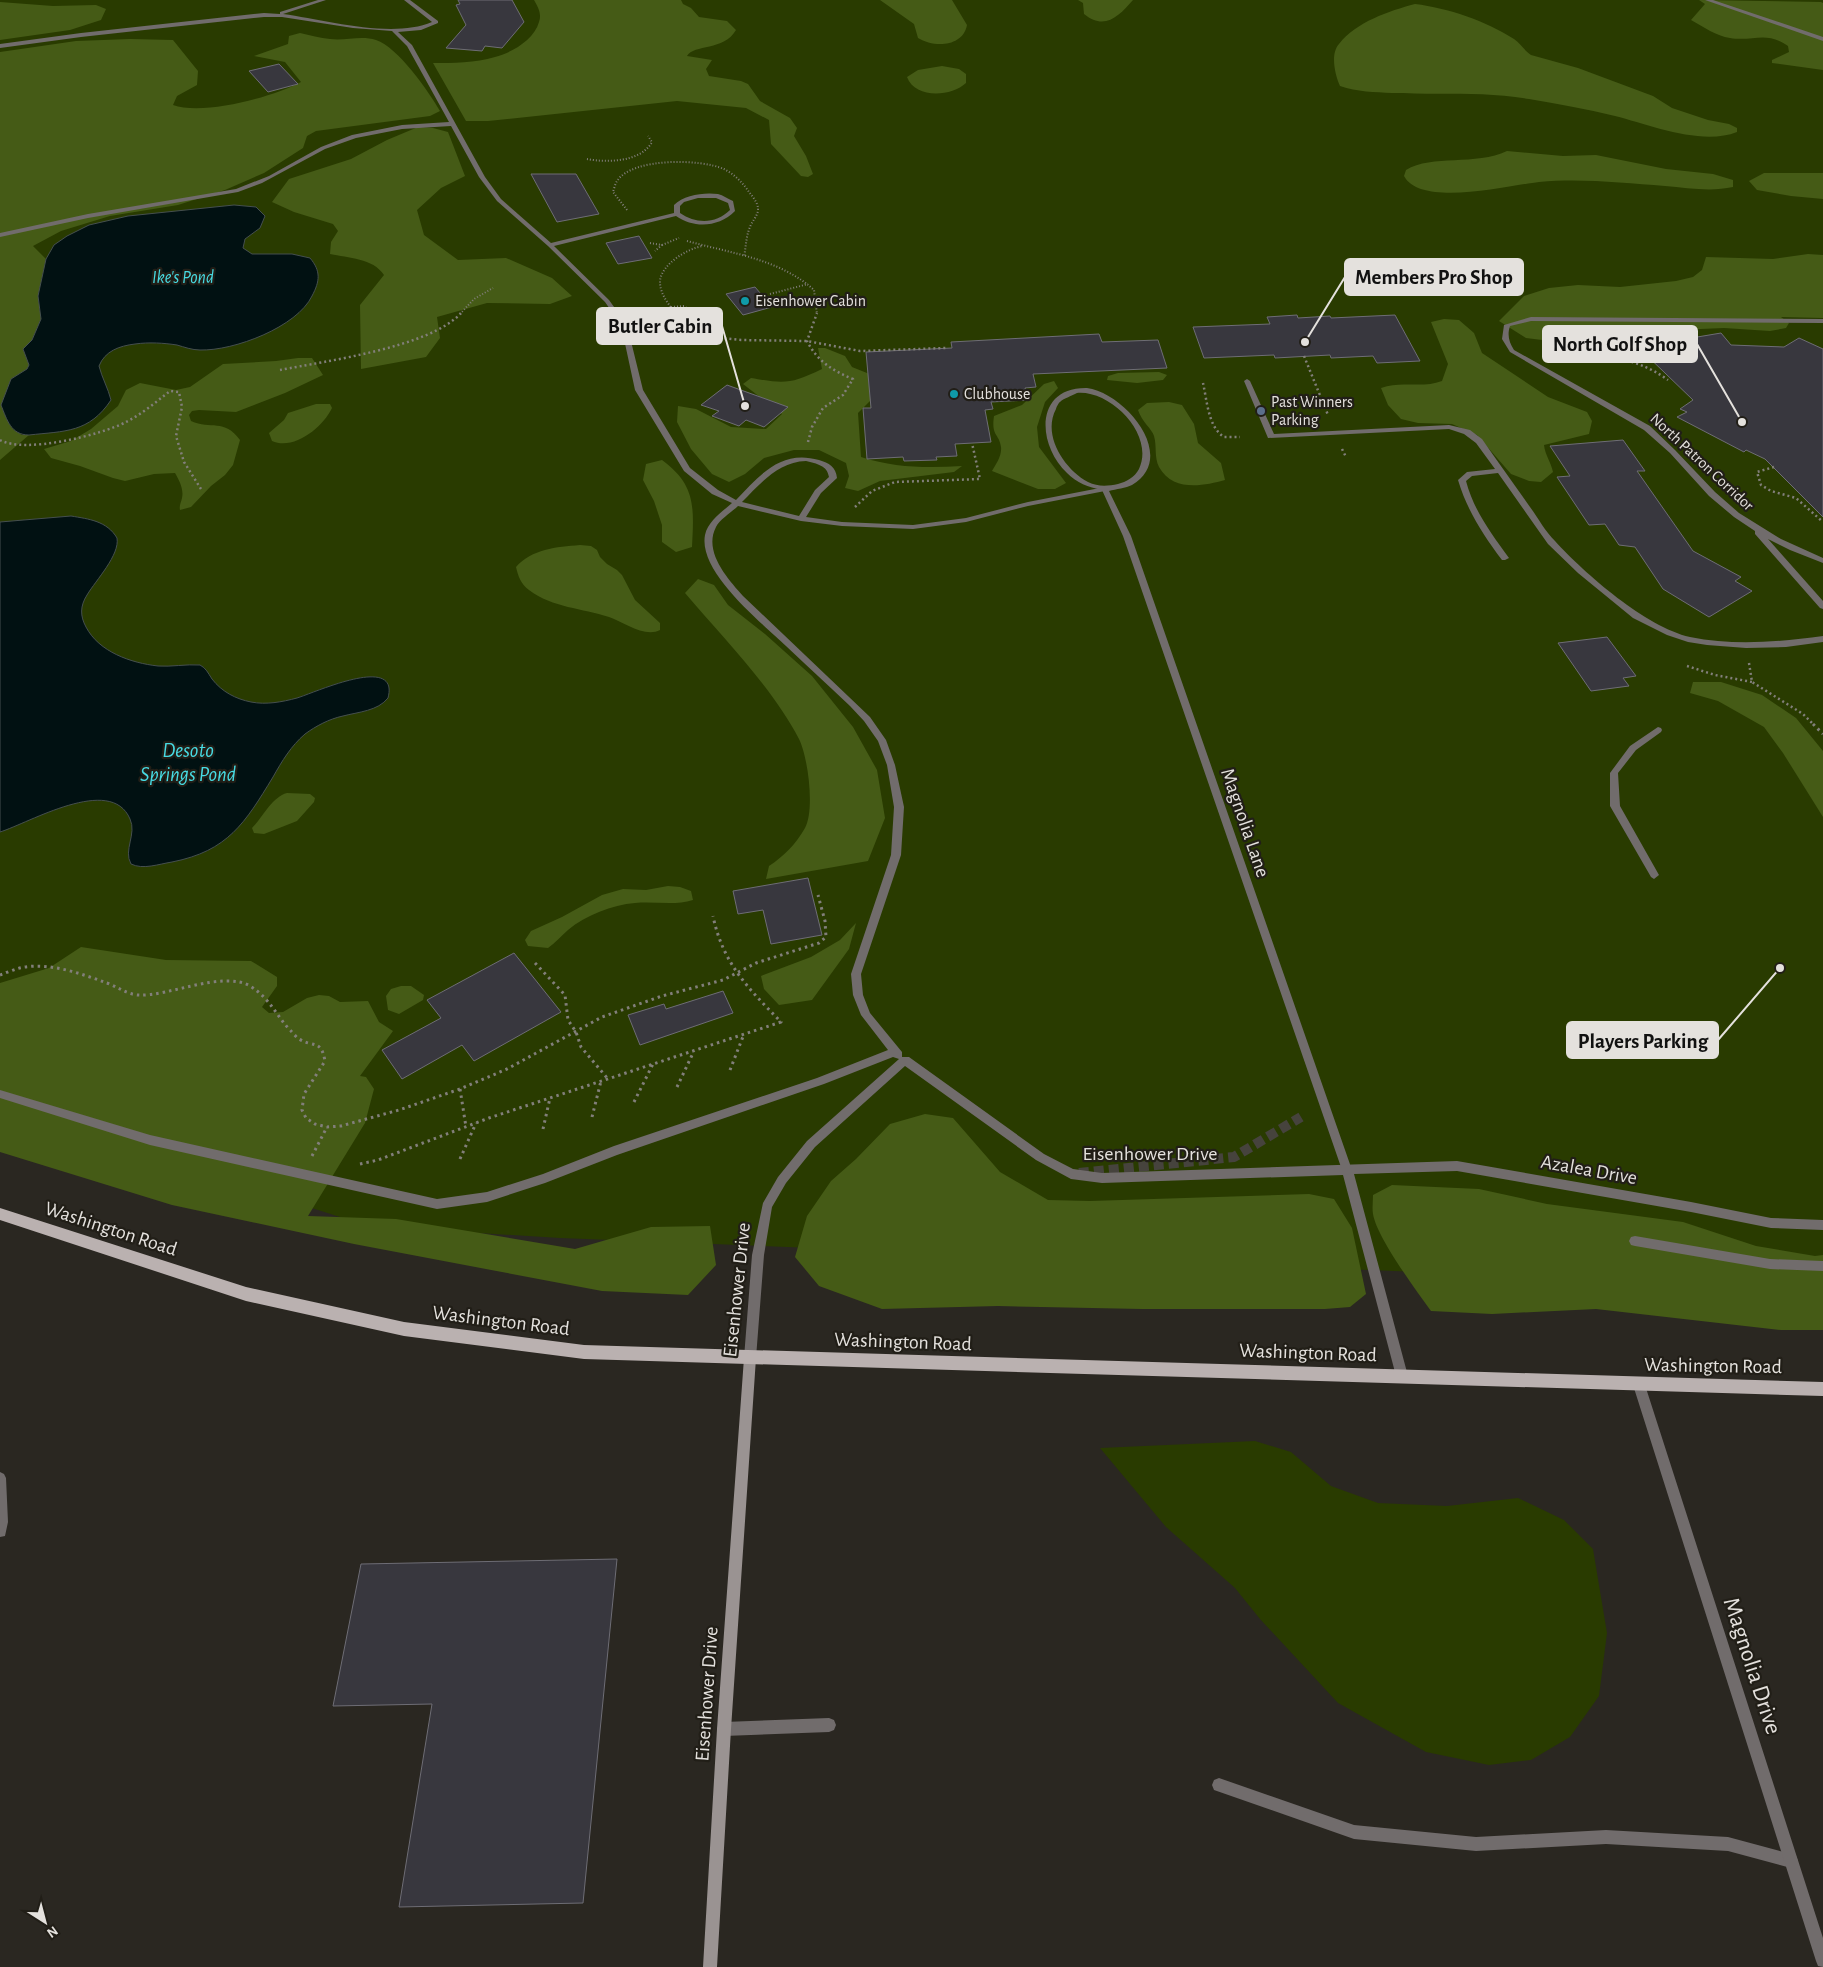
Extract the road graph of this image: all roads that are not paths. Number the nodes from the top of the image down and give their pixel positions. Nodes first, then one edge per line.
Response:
1 (323, 0) edge
2 (407, 0) edge
3 (1708, 0) edge
4 (279, 14) junction
5 (392, 30) junction
6 (1823, 39) edge
7 (0, 46) edge
8 (452, 124) junction
9 (677, 214) junction
10 (0, 234) edge
11 (550, 245) junction
12 (1823, 321) edge
13 (1247, 381) dead end
14 (1501, 471) junction
15 (1105, 489) junction
16 (737, 502) junction
17 (802, 519) junction
18 (1754, 528) junction
19 (1505, 558) dead end
20 (1823, 561) edge
21 (1823, 606) edge
22 (1823, 639) edge
23 (1658, 730) dead end
24 (1654, 875) dead end
25 (894, 1052) junction
26 (905, 1060) junction
27 (0, 1094) edge
28 (1347, 1170) junction
29 (0, 1214) edge
30 (1823, 1225) edge
31 (1635, 1241) dead end
32 (1823, 1266) edge
33 (750, 1358) junction
34 (1402, 1376) junction
35 (1639, 1384) junction
36 (1823, 1389) edge
37 (0, 1478) edge
38 (0, 1531) edge
39 (829, 1725) dead end
40 (724, 1729) junction
41 (1219, 1785) dead end
42 (1791, 1861) junction
43 (1823, 1961) edge
44 (710, 1967) edge

1 - 4 street
2 - 5 street
3 - 6 street
4 - 5 street
4 - 7 street
5 - 8 street
8 - 10 street
8 - 11 street
9 - 9 street
9 - 11 street
11 - 16 street
12 - 18 street, North Patron Corridor
13 - 14 street
14 - 19 street
14 - 22 street
15 - 15 street
15 - 17 street
15 - 28 street, Magnolia Lane
16 - 17 street
16 - 17 street
16 - 25 street
18 - 20 street, North Patron Corridor
18 - 21 street
23 - 24 street
25 - 26 street
25 - 27 street
26 - 28 street, Eisenhower Drive
26 - 33 street, Eisenhower Drive
28 - 30 street, Azalea Drive
28 - 34 street, Magnolia Lane
29 - 33 main road, Washington Road
31 - 32 street
33 - 34 main road, Washington Road
33 - 40 street, Eisenhower Drive
34 - 35 main road, Washington Road
35 - 36 main road, Washington Road
35 - 42 street, Magnolia Drive
37 - 38 street
39 - 40 street
40 - 44 street, Eisenhower Drive
41 - 42 street
42 - 43 street, Magnolia Drive

